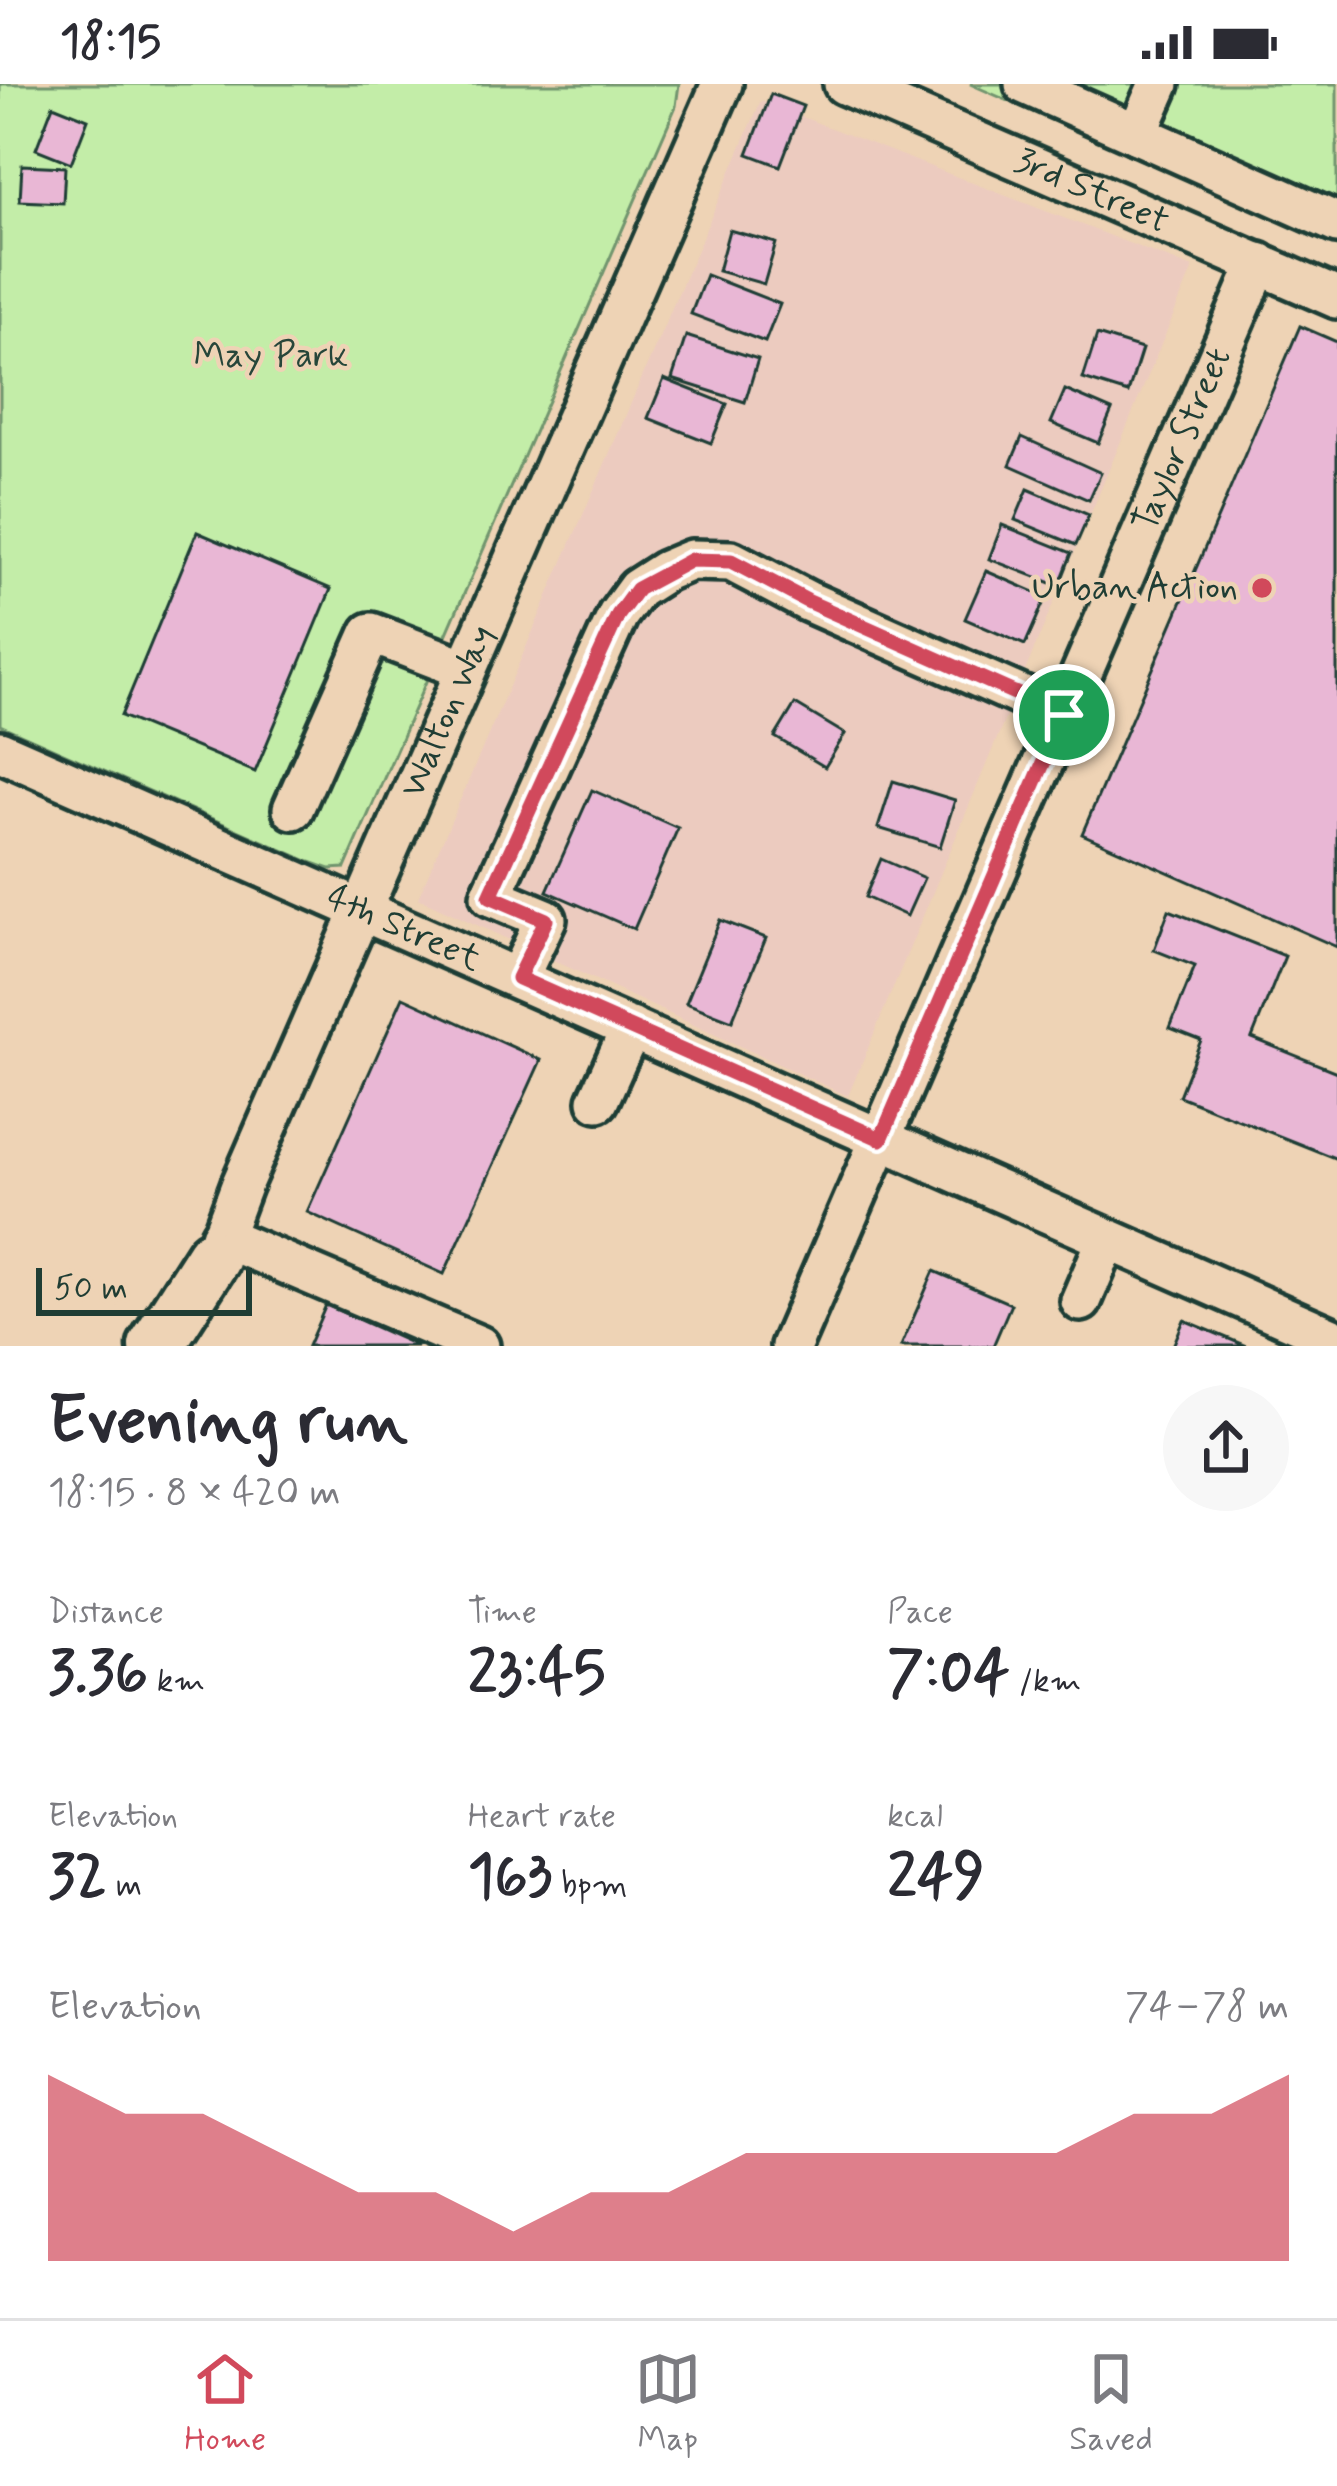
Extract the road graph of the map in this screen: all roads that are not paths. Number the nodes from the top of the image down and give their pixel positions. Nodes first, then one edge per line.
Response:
1 (722, 84) edge
2 (844, 84) edge
3 (1025, 84) edge
4 (1159, 84) edge
5 (900, 95) edge
6 (1137, 134) junction
7 (1337, 224) edge
8 (1258, 263) junction
9 (1337, 298) edge
10 (466, 669) junction
11 (1064, 715) junction
12 (0, 751) edge
13 (292, 808) dead end
14 (363, 909) junction
15 (518, 978) junction
16 (631, 1028) junction
17 (598, 1101) dead end
18 (881, 1139) junction
19 (1107, 1240) junction
20 (217, 1246) junction
21 (1081, 1301) dead end
22 (1337, 1340) edge
23 (156, 1346) edge
24 (185, 1346) edge
25 (479, 1346) edge
26 (791, 1346) edge

1 - 10 street, Walton Way
2 - 5 street, 3rd Street
3 - 6 street
4 - 6 street
5 - 8 street, 3rd Street
6 - 7 street
8 - 9 street, 3rd Street
8 - 11 street, Taylor Street
10 - 13 street
10 - 14 street, Walton Way
11 - 15 street
11 - 18 street, Taylor Street
12 - 14 street, 4th Street
14 - 15 street, 4th Street
14 - 20 street, Walton Way
15 - 16 street, 4th Street
16 - 17 street
16 - 18 street, 4th Street
18 - 19 street, 4th Street
18 - 26 street, Taylor Street
19 - 21 street
19 - 22 street, 4th Street
20 - 23 highway
20 - 24 street, Walton Way
20 - 25 street

